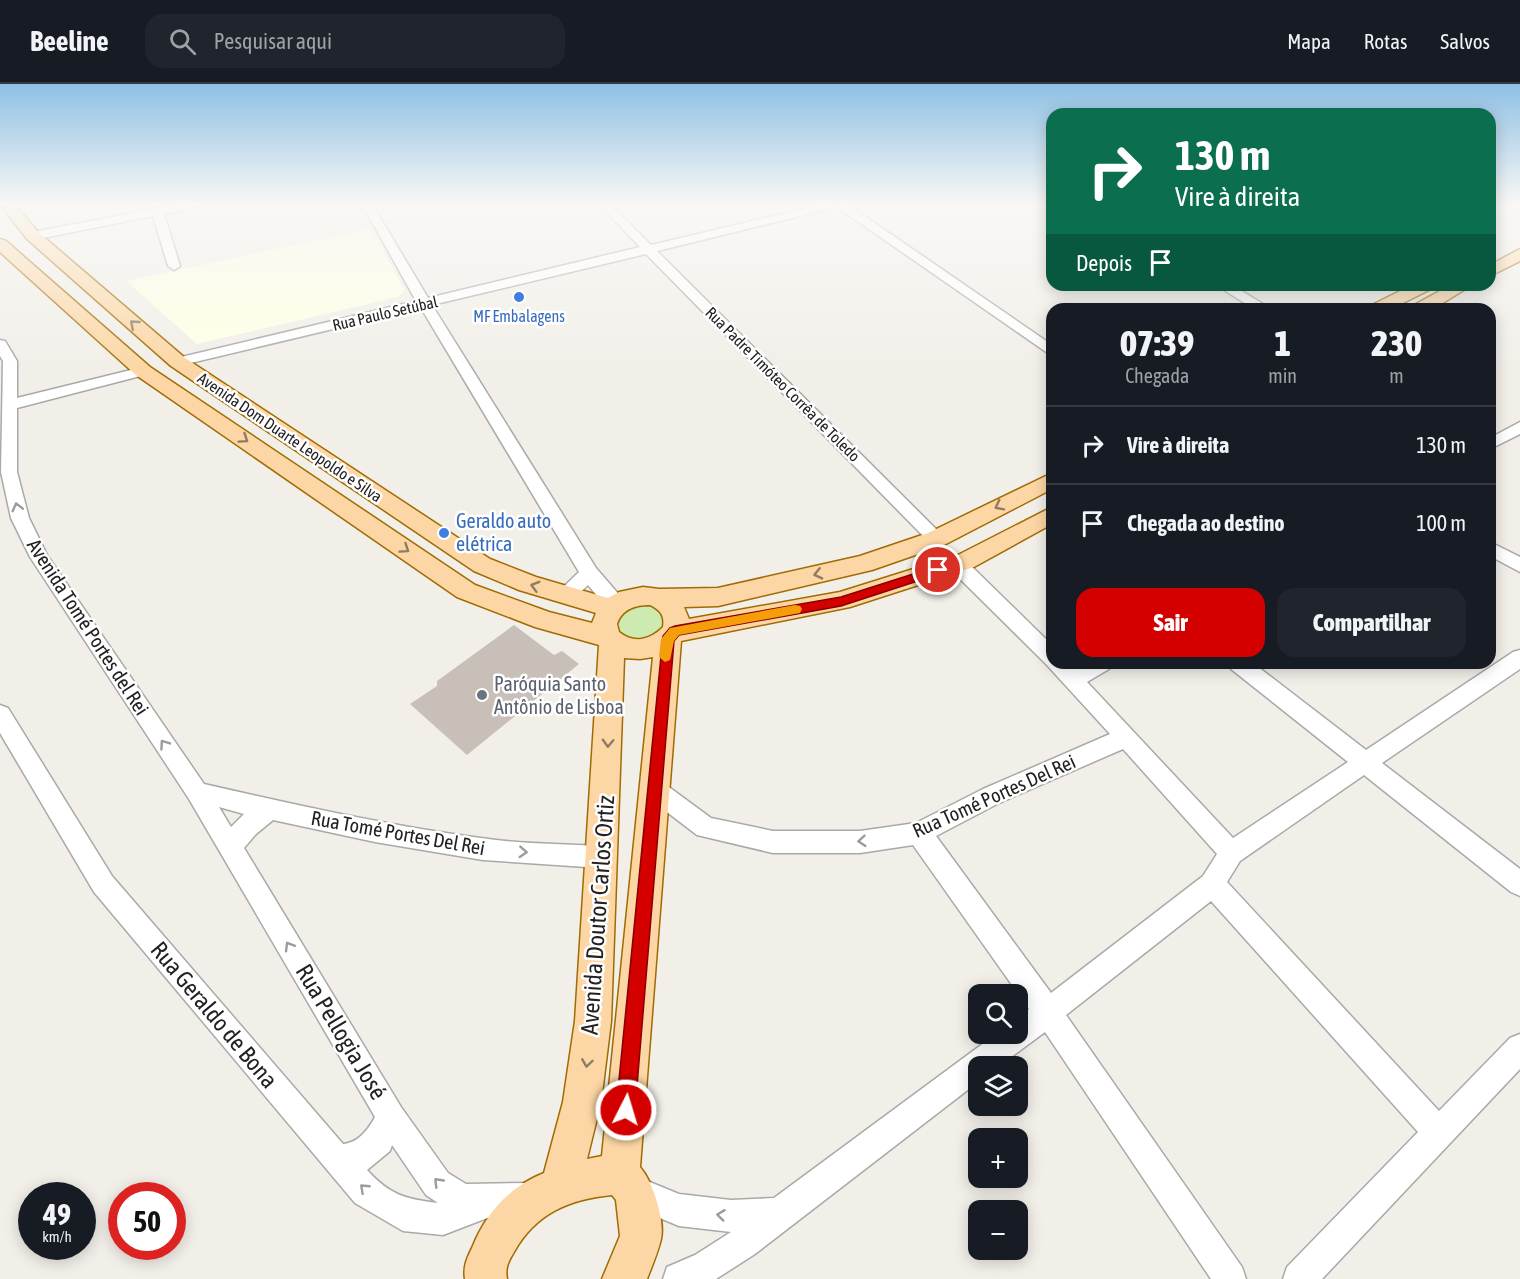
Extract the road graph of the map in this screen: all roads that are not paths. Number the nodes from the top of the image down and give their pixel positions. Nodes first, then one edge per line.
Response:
1 (18, 260) edge
2 (60, 260) edge
3 (172, 260) edge
4 (399, 260) edge
5 (605, 260) edge
6 (660, 260) edge
7 (919, 260) edge
8 (174, 266) dead end
9 (72, 270) junction
10 (41, 280) junction
11 (1232, 291) edge
12 (1413, 291) edge
13 (1453, 291) edge
14 (1254, 303) edge
15 (1390, 303) edge
16 (1431, 303) edge
17 (425, 304) junction
18 (0, 344) edge
19 (1046, 348) edge
20 (178, 362) junction
21 (143, 371) junction
22 (239, 403) junction
23 (9, 405) junction
24 (211, 417) junction
25 (1520, 427) edge
26 (1496, 441) edge
27 (1046, 483) edge
28 (1046, 517) edge
29 (936, 539) junction
30 (1496, 552) edge
31 (957, 564) junction
32 (1520, 566) edge
33 (589, 573) junction
34 (566, 595) junction
35 (660, 598) junction
36 (615, 606) junction
37 (671, 635) junction
38 (610, 639) junction
39 (1046, 652) edge
40 (1520, 658) edge
41 (1062, 669) edge
42 (1092, 669) edge
43 (1247, 669) edge
44 (1073, 680) junction
45 (0, 714) edge
46 (1127, 737) junction
47 (1365, 762) junction
48 (654, 789) junction
49 (197, 792) junction
50 (269, 810) junction
51 (920, 832) junction
52 (231, 848) junction
53 (1231, 853) junction
54 (601, 856) junction
55 (1212, 884) junction
56 (1520, 884) edge
57 (1048, 1012) junction
58 (1520, 1048) edge
59 (391, 1117) junction
60 (1440, 1134) junction
61 (337, 1160) junction
62 (628, 1183) junction
63 (529, 1195) junction
64 (779, 1214) junction
65 (482, 1276) edge
66 (623, 1279) edge
67 (679, 1279) edge
68 (1230, 1279) edge
69 (1299, 1279) edge

1 - 10 main road, Avenida Dom Duarte Leopoldo e Silva
2 - 9 main road, Avenida Dom Duarte Leopoldo e Silva
3 - 8 street
4 - 17 street
5 - 17 street, Rua Paulo Setúbal
6 - 29 street, Rua Padre Timóteo Corrêa de Toledo
7 - 19 street
9 - 10 main road
20 -> 9 main road, Avenida Dom Duarte Leopoldo e Silva
10 - 21 main road, Avenida Dom Duarte Leopoldo e Silva
11 - 14 street
12 - 15 main road
13 - 16 main road
17 - 20 street, Rua Paulo Setúbal
17 - 33 street
18 - 23 street, Avenida Tomé Portes del Rei
20 - 22 main road, Avenida Dom Duarte Leopoldo e Silva
21 - 23 street
21 - 24 main road, Avenida Dom Duarte Leopoldo e Silva
22 - 24 main road
34 -> 22 main road, Avenida Dom Duarte Leopoldo e Silva
49 -> 23 street, Avenida Tomé Portes del Rei
24 -> 38 main road, Avenida Dom Duarte Leopoldo e Silva
25 - 26 street
27 -> 29 main road
28 - 31 main road
29 -> 35 main road
30 - 32 street
31 - 37 main road
31 - 39 street
33 - 34 street
33 - 36 street
34 - 36 main road, Avenida Dom Duarte Leopoldo e Silva
35 - 36 main road
35 - 37 main road
36 - 38 main road
37 - 38 main road
37 - 48 main road, Avenida Doutor Carlos Ortiz
38 -> 54 main road, Avenida Doutor Carlos Ortiz
40 - 47 street
41 - 44 street
42 - 44 street
43 - 47 street
44 - 46 street
45 - 61 street, Rua Geraldo de Bona
46 - 51 street, Rua Tomé Portes Del Rei
46 - 53 street
47 - 53 street
47 - 56 street
51 -> 48 street, Rua Tomé Portes Del Rei
48 - 62 main road, Avenida Doutor Carlos Ortiz
49 - 50 street, Rua Tomé Portes Del Rei
49 - 52 street, Rua Pellogia José
50 - 52 street
50 -> 54 street, Rua Tomé Portes Del Rei
51 - 57 street
59 -> 52 street, Rua Pellogia José
53 - 55 street
54 -> 63 main road, Avenida Doutor Carlos Ortiz
55 - 57 street
55 - 60 street
57 - 64 street
57 - 68 street
58 - 60 street
59 - 61 street
63 -> 59 street, Rua Pellogia José
60 - 69 street
63 -> 61 street, Rua Geraldo de Bona
62 - 63 main road
64 -> 62 street
62 - 66 main road, Avenida Doutor Carlos Ortiz
63 - 65 main road
64 - 67 street

